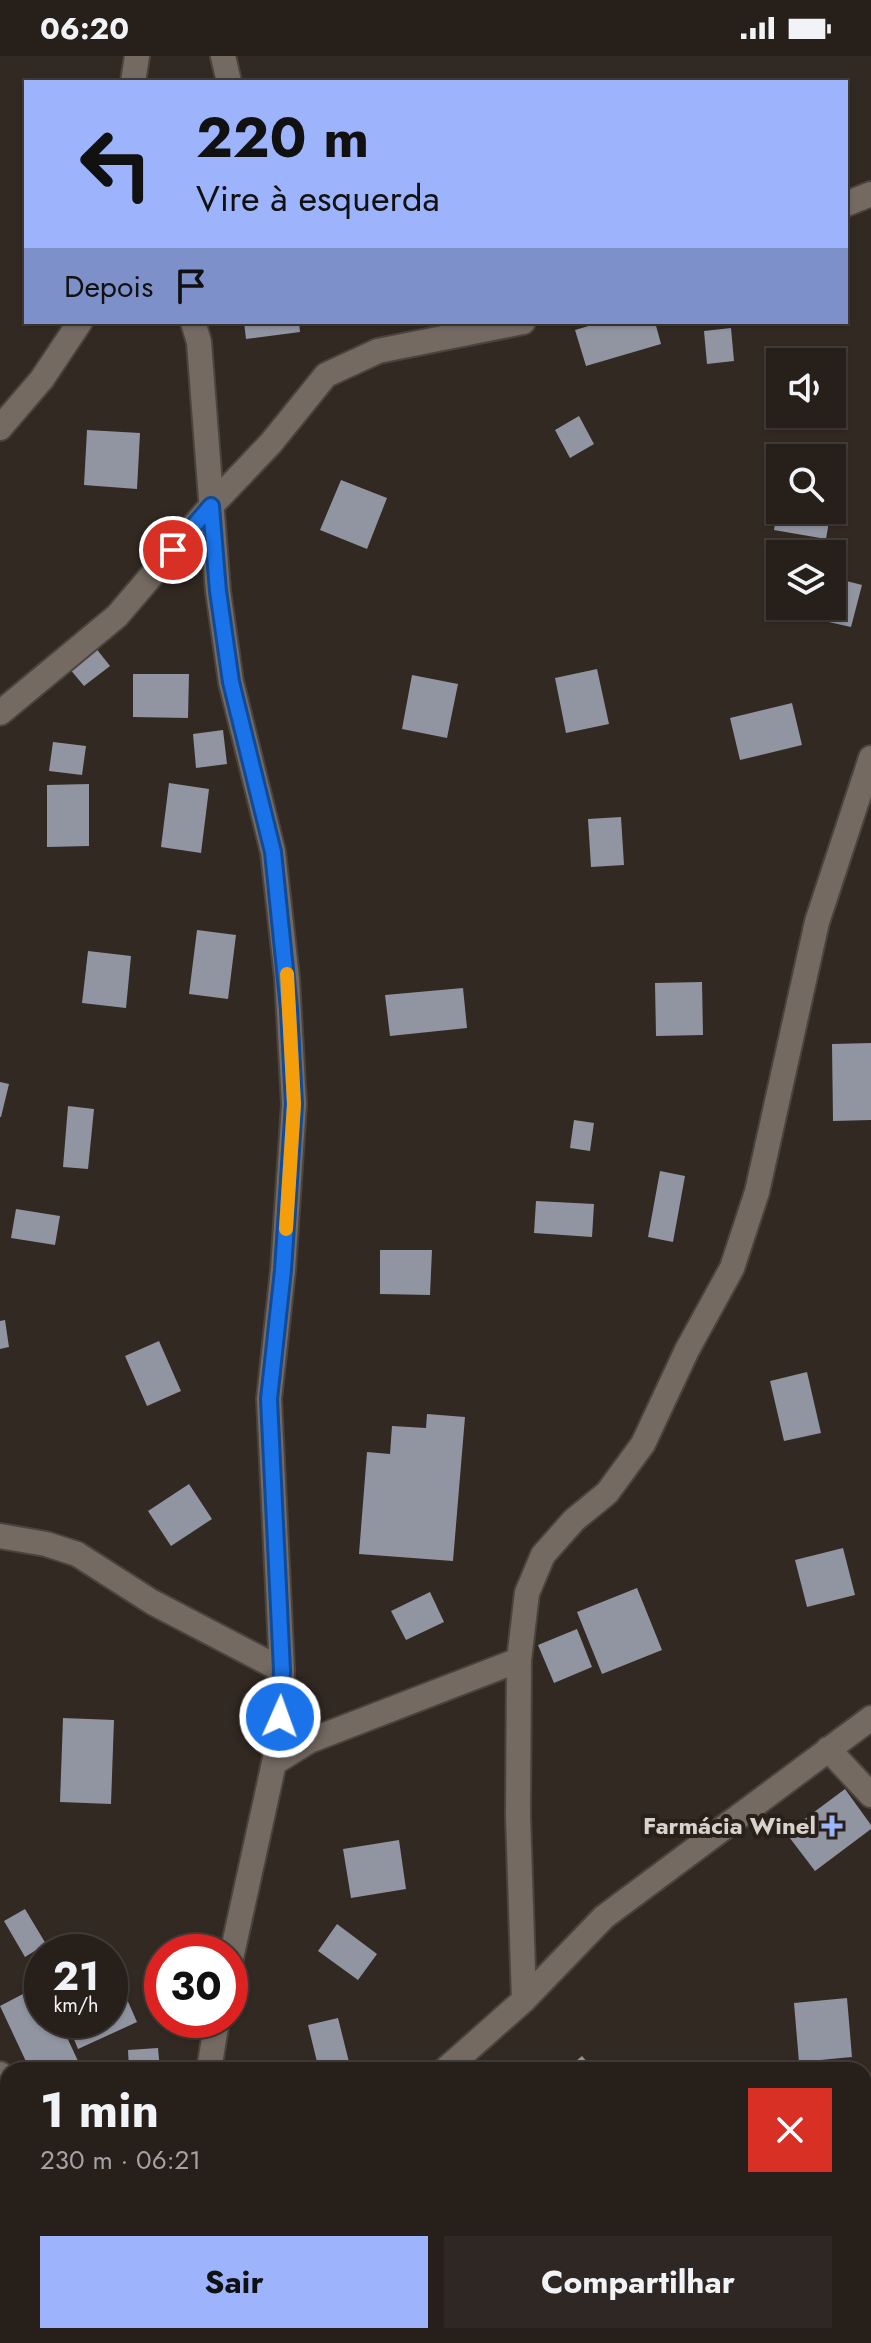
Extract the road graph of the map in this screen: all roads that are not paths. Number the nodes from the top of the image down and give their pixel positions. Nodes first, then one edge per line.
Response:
1 (137, 56) edge
2 (223, 56) edge
3 (133, 80) edge
4 (229, 80) edge
5 (871, 194) edge
6 (848, 203) edge
7 (79, 324) edge
8 (194, 324) edge
9 (423, 324) edge
10 (514, 324) edge
11 (446, 339) junction
12 (0, 428) edge
13 (211, 506) junction
14 (0, 713) edge
15 (871, 758) edge
16 (0, 1536) edge
17 (519, 1660) junction
18 (282, 1670) junction
19 (871, 1718) edge
20 (828, 1749) junction
21 (274, 1763) junction
22 (871, 1795) edge
23 (236, 1934) edge
24 (524, 2000) junction
25 (214, 2038) edge
26 (210, 2062) edge
27 (454, 2062) edge

1 - 3 street
2 - 4 street
5 - 6 street
7 - 12 street
8 - 13 street
9 - 11 street
10 - 11 street
11 - 13 street
13 - 14 street
13 - 18 street
15 - 17 street
16 - 18 street
17 - 21 street
17 - 24 street
18 - 21 street
19 - 20 street
20 - 22 street
20 - 24 street
21 - 23 street
24 - 27 street
25 - 26 street

